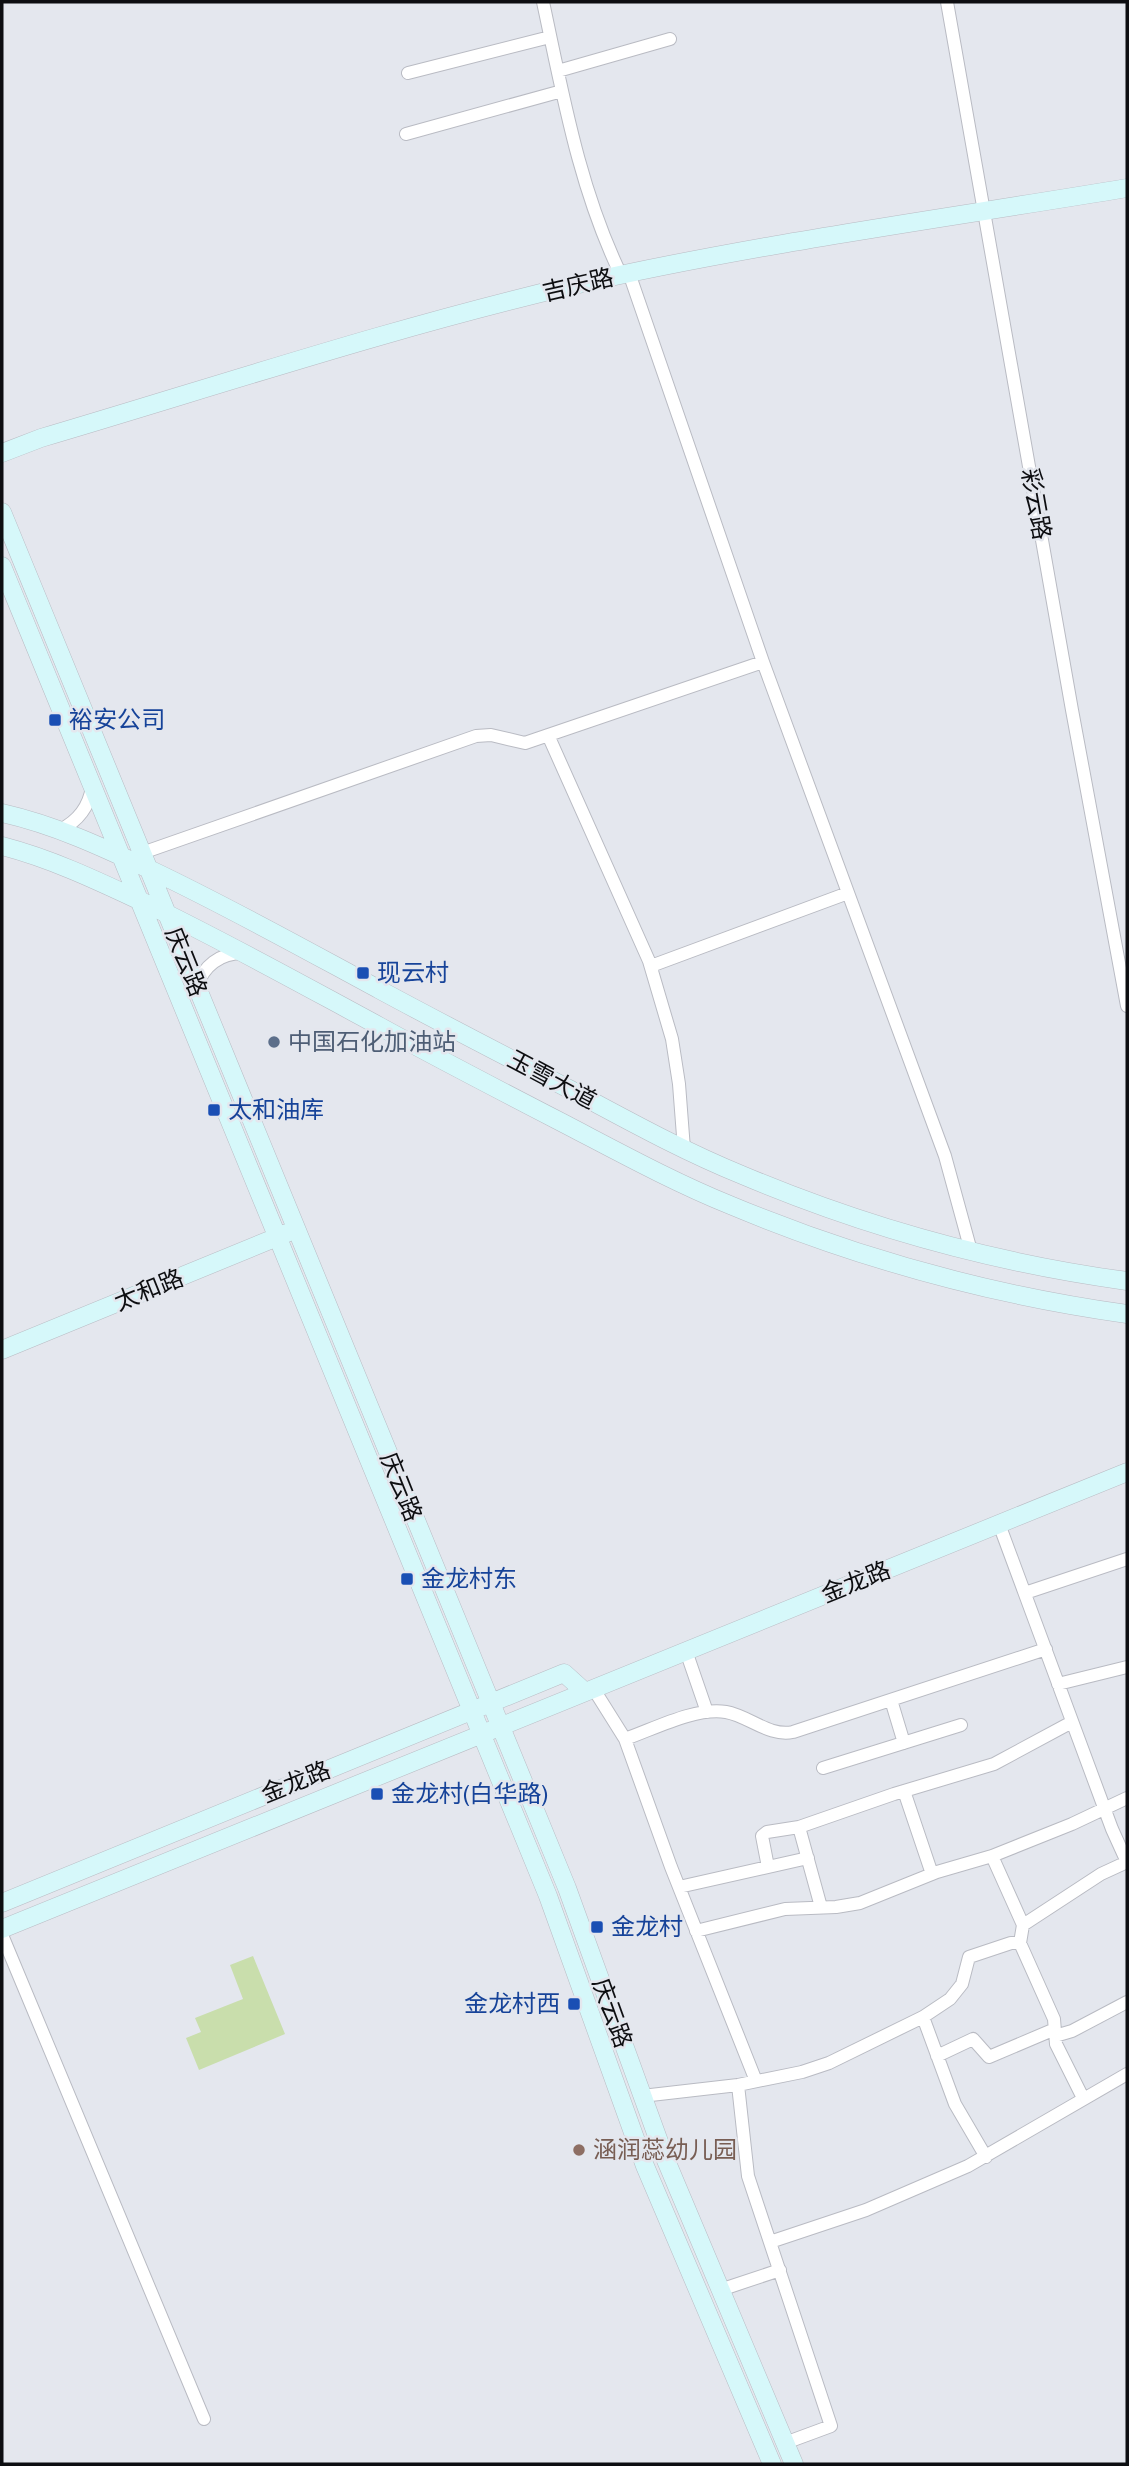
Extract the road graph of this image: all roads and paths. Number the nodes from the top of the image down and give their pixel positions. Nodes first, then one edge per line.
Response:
1 (543, 2) edge
2 (947, 2) edge
3 (550, 37) junction
4 (670, 39) dead end
5 (558, 71) junction
6 (408, 74) dead end
7 (562, 91) junction
8 (406, 134) dead end
9 (1127, 188) edge
10 (984, 212) junction
11 (625, 274) junction
12 (41, 438) junction
13 (2, 442) edge
14 (2, 453) edge
15 (2, 512) edge
16 (2, 566) edge
17 (763, 662) junction
18 (548, 735) junction
19 (92, 787) junction
20 (2, 813) edge
21 (60, 830) junction
22 (2, 846) edge
23 (120, 856) junction
24 (145, 861) junction
25 (848, 893) junction
26 (138, 900) junction
27 (167, 914) junction
28 (244, 953) junction
29 (651, 966) junction
30 (197, 987) junction
31 (1127, 1006) edge
32 (684, 1149) junction
33 (295, 1230) junction
34 (276, 1237) junction
35 (971, 1251) junction
36 (1127, 1281) edge
37 (1127, 1314) edge
38 (2, 1350) edge
39 (1127, 1472) edge
40 (999, 1524) junction
41 (1127, 1559) edge
42 (1025, 1593) junction
43 (1046, 1649) junction
44 (686, 1651) junction
45 (1127, 1667) edge
46 (1058, 1684) junction
47 (589, 1690) junction
48 (891, 1700) junction
49 (490, 1703) junction
50 (470, 1711) junction
51 (706, 1712) junction
52 (1072, 1722) junction
53 (961, 1725) dead end
54 (499, 1726) junction
55 (480, 1734) junction
56 (625, 1739) junction
57 (904, 1743) junction
58 (823, 1768) dead end
59 (904, 1791) junction
60 (1127, 1798) edge
61 (1105, 1809) junction
62 (799, 1827) junction
63 (992, 1856) junction
64 (808, 1858) junction
65 (1127, 1862) edge
66 (768, 1867) junction
67 (932, 1874) junction
68 (679, 1887) junction
69 (2, 1903) edge
70 (821, 1908) junction
71 (1023, 1925) junction
72 (2, 1929) edge
73 (696, 1931) junction
74 (2, 1935) edge
75 (1020, 1943) junction
76 (1127, 2002) edge
77 (923, 2017) junction
78 (1055, 2032) junction
79 (937, 2056) junction
80 (1127, 2074) edge
81 (756, 2081) junction
82 (738, 2085) junction
83 (642, 2096) junction
84 (1083, 2098) junction
85 (986, 2157) junction
86 (771, 2242) junction
87 (780, 2270) junction
88 (720, 2290) junction
89 (204, 2419) dead end
90 (785, 2443) junction
91 (772, 2464) edge
92 (794, 2464) edge

1 - 3 street
2 - 10 street, 彩云路
3 - 5 street
3 - 6 street
4 - 5 street
5 - 7 street
7 - 8 street
7 - 11 street
9 - 10 main road, 吉庆路
10 - 11 main road, 吉庆路
10 - 31 street, 彩云路
11 - 12 main road, 吉庆路
11 - 17 street
12 - 13 main road, 吉庆路
12 - 14 main road, 吉庆路
15 - 24 main road, 庆云路
16 - 19 main road, 庆云路
17 - 18 street
17 - 25 street
18 - 24 street
18 - 29 street
19 - 21 street
19 - 23 main road, 庆云路
20 - 21 main road, 玉雪大道
21 - 23 main road, 玉雪大道
22 - 26 main road, 玉雪大道
23 - 24 main road, 玉雪大道
23 - 26 main road, 庆云路
24 - 27 main road, 庆云路
24 - 32 main road, 玉雪大道
25 - 29 street
25 - 35 street
26 - 27 main road, 玉雪大道
26 - 34 main road, 庆云路
27 - 28 main road, 玉雪大道
27 - 30 main road, 庆云路
28 - 30 street
28 - 37 main road, 玉雪大道
29 - 32 street
30 - 33 main road, 庆云路
32 - 35 main road, 玉雪大道
33 - 34 main road, 太和路
33 - 49 main road, 庆云路
34 - 38 main road, 太和路
34 - 50 main road, 庆云路
35 - 36 main road, 玉雪大道
39 - 40 main road, 金龙路
40 - 42 street
40 - 44 main road, 金龙路
41 - 42 street
42 - 43 street
43 - 46 street
43 - 48 street
44 - 47 main road, 金龙路
44 - 51 street
45 - 46 street
46 - 52 street
47 - 49 main road, 金龙路
47 - 54 main road, 金龙路
47 - 56 street
48 - 51 street
48 - 57 street
49 - 50 main road, 金龙路
49 - 54 main road, 庆云路
50 - 55 main road, 庆云路
50 - 69 main road, 金龙路
51 - 56 street
52 - 59 street
52 - 61 street
53 - 57 street
54 - 55 main road, 金龙路
54 - 83 main road, 庆云路
55 - 72 main road, 金龙路
55 - 91 main road, 庆云路
56 - 68 street
57 - 58 street
59 - 62 street
59 - 67 street
60 - 61 street
61 - 63 street
61 - 65 street
62 - 64 street
62 - 66 street
63 - 67 street
63 - 71 street
64 - 66 street
64 - 70 street
65 - 71 street
66 - 68 street
67 - 70 street
68 - 73 street
70 - 73 street
71 - 75 street
73 - 81 street
74 - 89 street
75 - 77 street
75 - 78 street
76 - 78 street
77 - 79 street
77 - 81 street
78 - 79 street
78 - 84 street
79 - 85 street
80 - 84 street
81 - 82 street
82 - 83 street
82 - 86 street
83 - 88 main road, 庆云路
84 - 85 street
85 - 86 street
86 - 87 street
87 - 88 street
87 - 90 street
88 - 90 main road, 庆云路
90 - 92 main road, 庆云路

